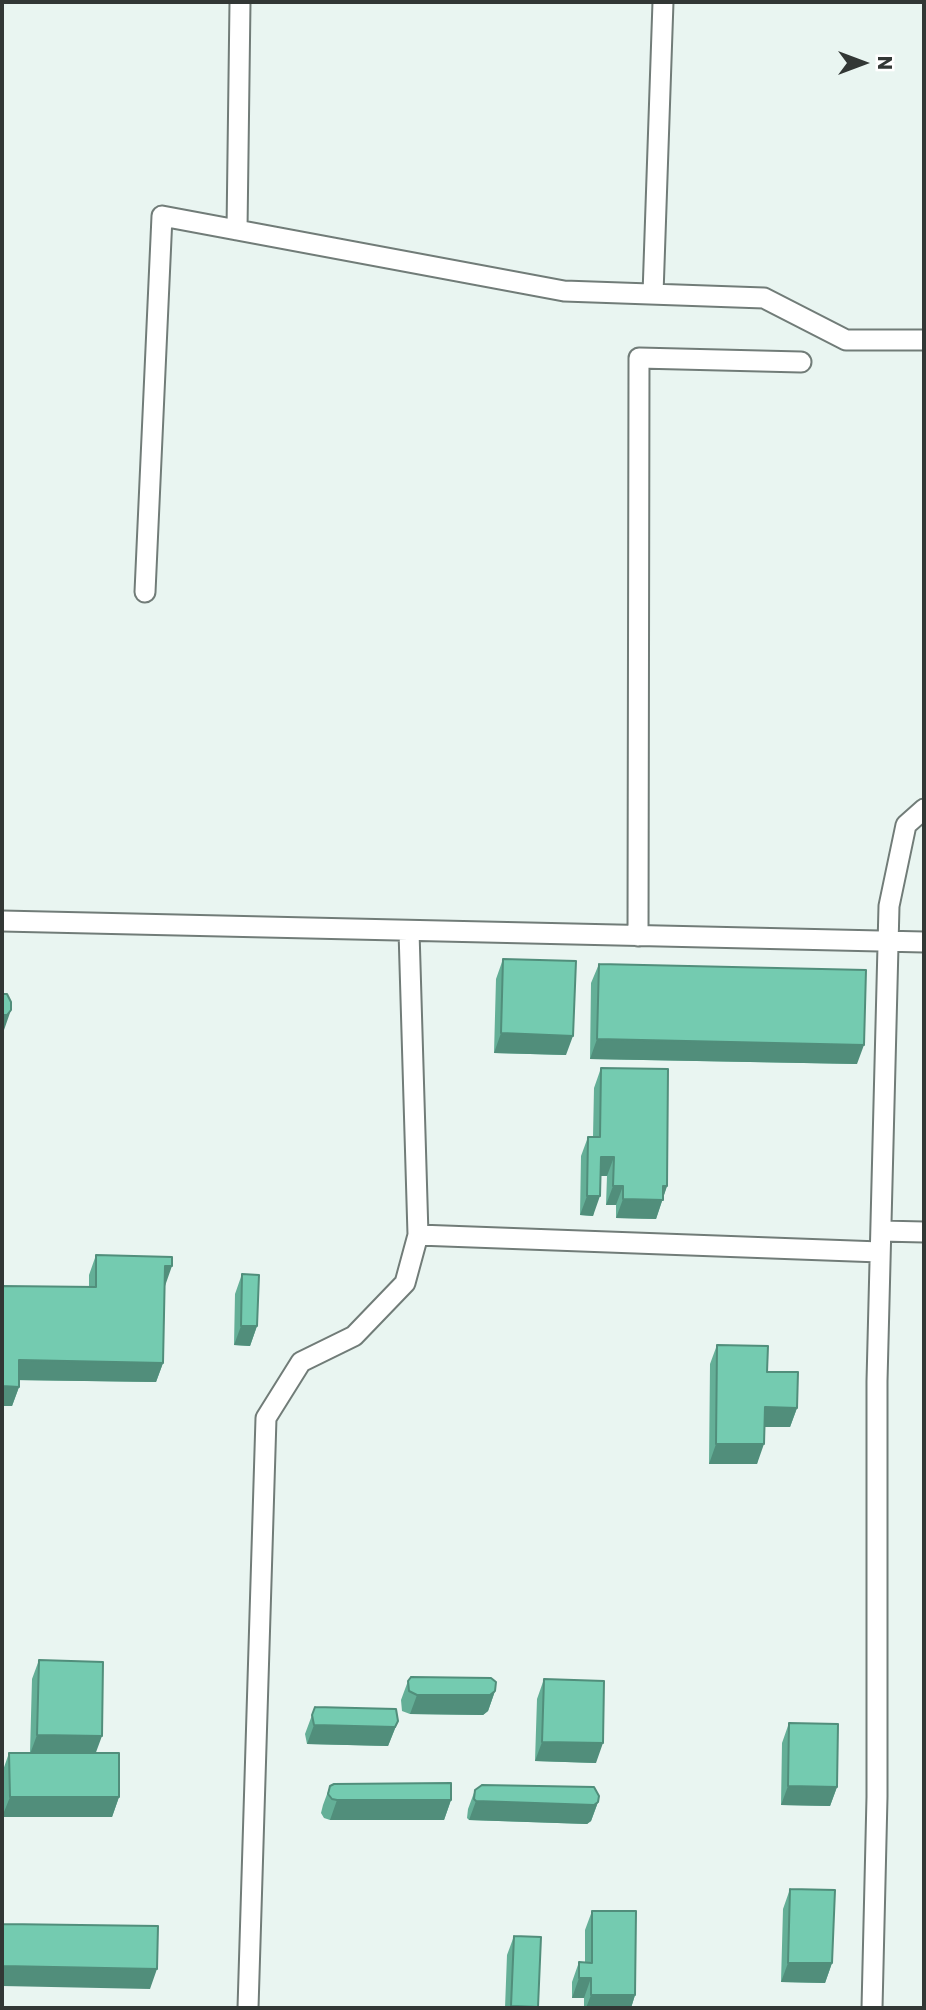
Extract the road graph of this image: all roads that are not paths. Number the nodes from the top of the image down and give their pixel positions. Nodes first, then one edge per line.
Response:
1 (240, 2) edge
2 (663, 2) edge
3 (237, 230) junction
4 (653, 294) junction
5 (924, 341) edge
6 (802, 362) dead end
7 (145, 592) dead end
8 (924, 809) edge
9 (2, 920) edge
10 (409, 930) junction
11 (638, 936) junction
12 (889, 942) junction
13 (924, 942) edge
14 (881, 1231) junction
15 (924, 1232) edge
16 (418, 1235) junction
17 (880, 1252) junction
18 (248, 2008) edge
19 (872, 2008) edge

1 - 3 lane
2 - 4 lane
3 - 4 lane
3 - 7 lane
4 - 5 lane
6 - 11 lane
8 - 12 lane
9 - 10 lane
10 - 11 lane
10 - 16 lane
11 - 12 lane
12 - 13 lane
12 - 14 lane
14 - 15 lane
14 - 17 lane
16 - 17 lane
16 - 18 lane
17 - 19 lane

